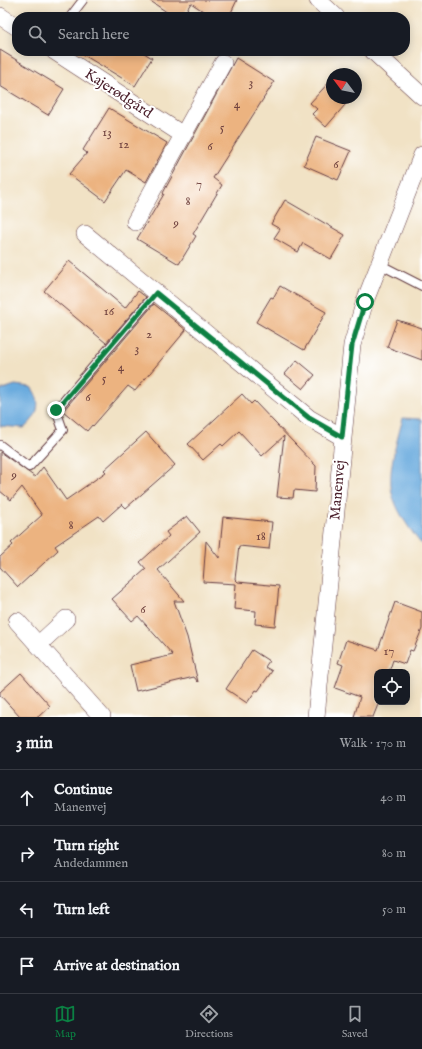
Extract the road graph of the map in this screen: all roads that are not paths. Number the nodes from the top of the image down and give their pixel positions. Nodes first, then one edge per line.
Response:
1 (83, 0) edge
2 (318, 0) edge
3 (74, 12) edge
4 (331, 12) edge
5 (0, 16) edge
6 (12, 24) edge
7 (62, 56) edge
8 (378, 56) edge
9 (223, 63) dead end
10 (422, 96) edge
11 (183, 135) junction
12 (422, 155) edge
13 (135, 222) dead end
14 (84, 234) dead end
15 (379, 264) junction
16 (422, 286) edge
17 (156, 293) junction
18 (342, 437) junction
19 (0, 445) edge
20 (66, 619) dead end
21 (17, 621) dead end
22 (38, 645) junction
23 (102, 717) edge
24 (316, 717) edge

1 - 3 lane
2 - 4 street
5 - 6 street
7 - 11 street, Kajerødgård
8 - 10 street
9 - 11 street
11 - 13 street
12 - 15 street, Manenvej
14 - 17 street
15 - 16 lane
15 - 18 street, Manenvej
17 - 18 street
17 - 19 lane
18 - 24 street, Manenvej
20 - 22 street
21 - 22 street
22 - 23 street

